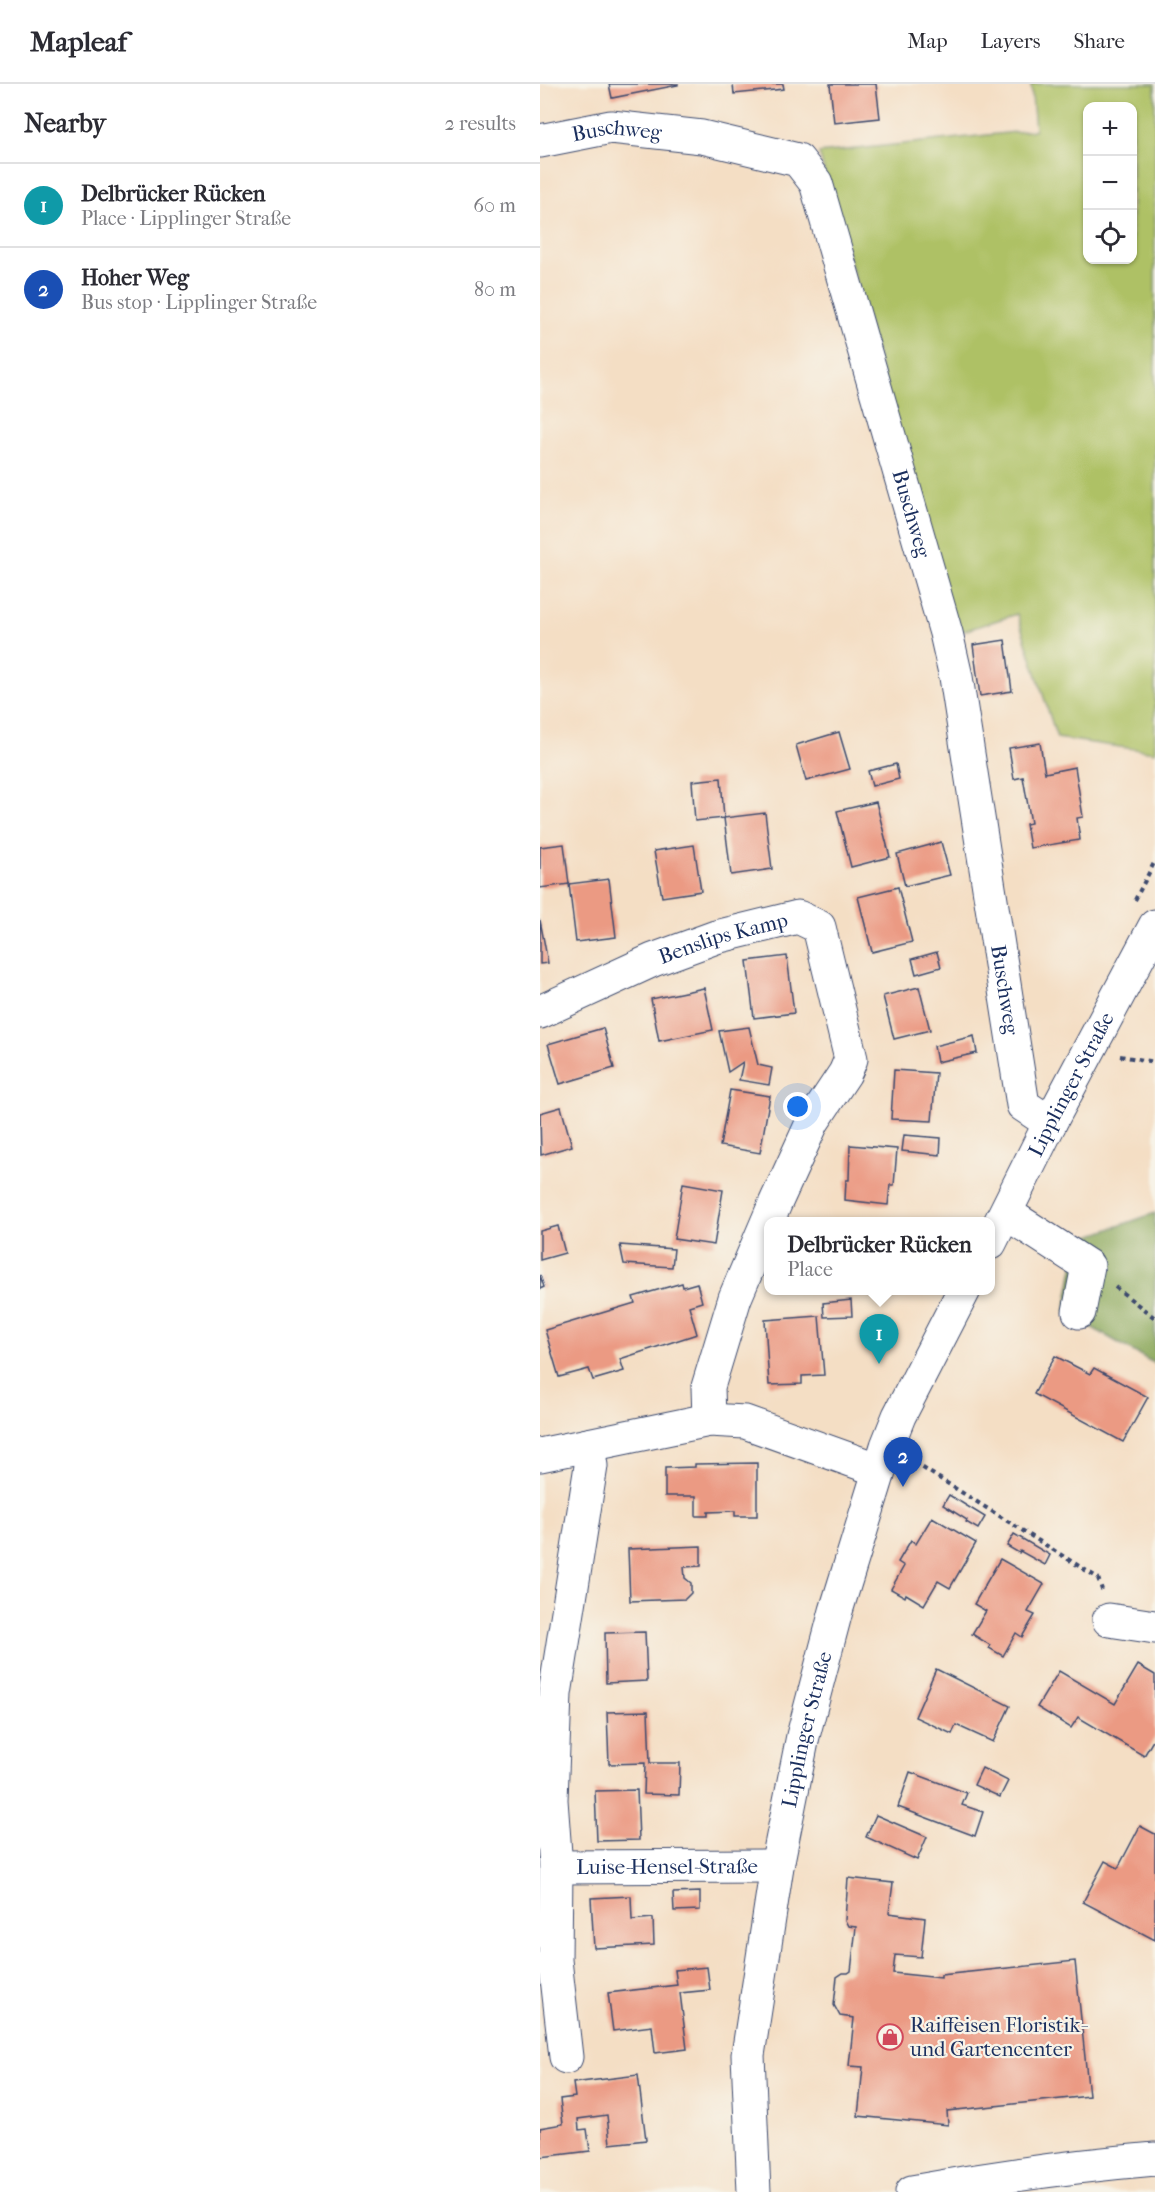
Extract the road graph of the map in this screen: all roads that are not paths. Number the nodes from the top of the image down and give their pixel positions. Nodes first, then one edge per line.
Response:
1 (540, 141) edge
2 (1155, 926) edge
3 (540, 1012) edge
4 (1050, 1123) junction
5 (1006, 1213) junction
6 (769, 1217) edge
7 (764, 1230) edge
8 (995, 1234) edge
9 (961, 1295) edge
10 (1079, 1312) dead end
11 (709, 1420) junction
12 (588, 1445) junction
13 (540, 1455) edge
14 (883, 1458) junction
15 (1109, 1620) road end
16 (1155, 1627) edge
17 (545, 1800) edge
18 (777, 1866) junction
19 (556, 1867) junction
20 (566, 2057) dead end
21 (1155, 2159) edge
22 (754, 2192) edge
23 (912, 2192) edge

1 - 4 street, Buschweg
2 - 4 street, Lipplinger Straße
3 - 6 street, Benslips Kamp
4 - 5 street, Lipplinger Straße
5 - 8 street, Lipplinger Straße
5 - 10 street
7 - 11 street, Benslips Kamp
9 - 14 street, Lipplinger Straße
11 - 12 street
11 - 14 street
12 - 13 street
12 - 17 street, Luise-Hensel-Straße
14 - 18 street, Lipplinger Straße
15 - 16 street
17 - 19 street, Luise-Hensel-Straße
18 - 19 street, Luise-Hensel-Straße
18 - 22 street, Lipplinger Straße
19 - 20 street, Luise-Hensel-Straße
21 - 23 street

